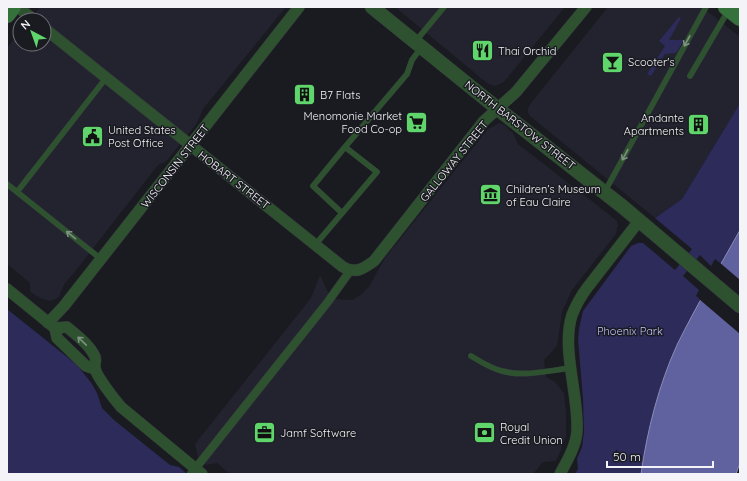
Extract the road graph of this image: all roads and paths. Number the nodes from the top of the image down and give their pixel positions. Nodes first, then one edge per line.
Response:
1 (13, 7) edge
2 (299, 7) edge
3 (372, 7) edge
4 (444, 7) edge
5 (586, 7) edge
6 (706, 7) edge
7 (732, 12) edge
8 (7, 15) edge
9 (52, 34) edge
10 (418, 45) junction
11 (690, 76) dead end
12 (106, 78) junction
13 (498, 108) junction
14 (190, 146) junction
15 (345, 147) junction
16 (7, 184) edge
17 (17, 192) junction
18 (604, 192) junction
19 (342, 213) junction
20 (639, 221) junction
21 (315, 245) junction
22 (101, 259) junction
23 (350, 271) junction
24 (7, 289) edge
25 (740, 306) edge
26 (51, 325) junction
27 (470, 356) dead end
28 (570, 368) junction
29 (95, 369) junction
30 (196, 472) edge
31 (560, 474) edge

1 - 8 main road
2 - 14 street, WISCONSIN STREET
3 - 10 street, NORTH BARSTOW STREET
4 - 10 lane
5 - 13 street, GALLOWAY STREET
6 -> 18 lane
7 - 11 lane
9 - 12 street, HOBART STREET
10 - 13 street, NORTH BARSTOW STREET
10 - 15 lane
12 - 14 street, HOBART STREET
12 - 17 lane
13 - 18 street, NORTH BARSTOW STREET
13 - 23 street, GALLOWAY STREET
14 - 21 street, HOBART STREET
14 - 22 street, WISCONSIN STREET
15 - 19 lane
15 - 19 lane
16 - 17 lane
22 -> 17 lane
18 - 20 street, NORTH BARSTOW STREET
19 - 21 lane
20 - 25 street, NORTH BARSTOW STREET
20 - 28 street
21 - 23 street, HOBART STREET
22 - 26 street, WISCONSIN STREET
23 - 30 street
24 - 26 street
26 - 29 street
29 -> 26 street
27 - 28 lane
28 - 31 street
29 - 30 street

